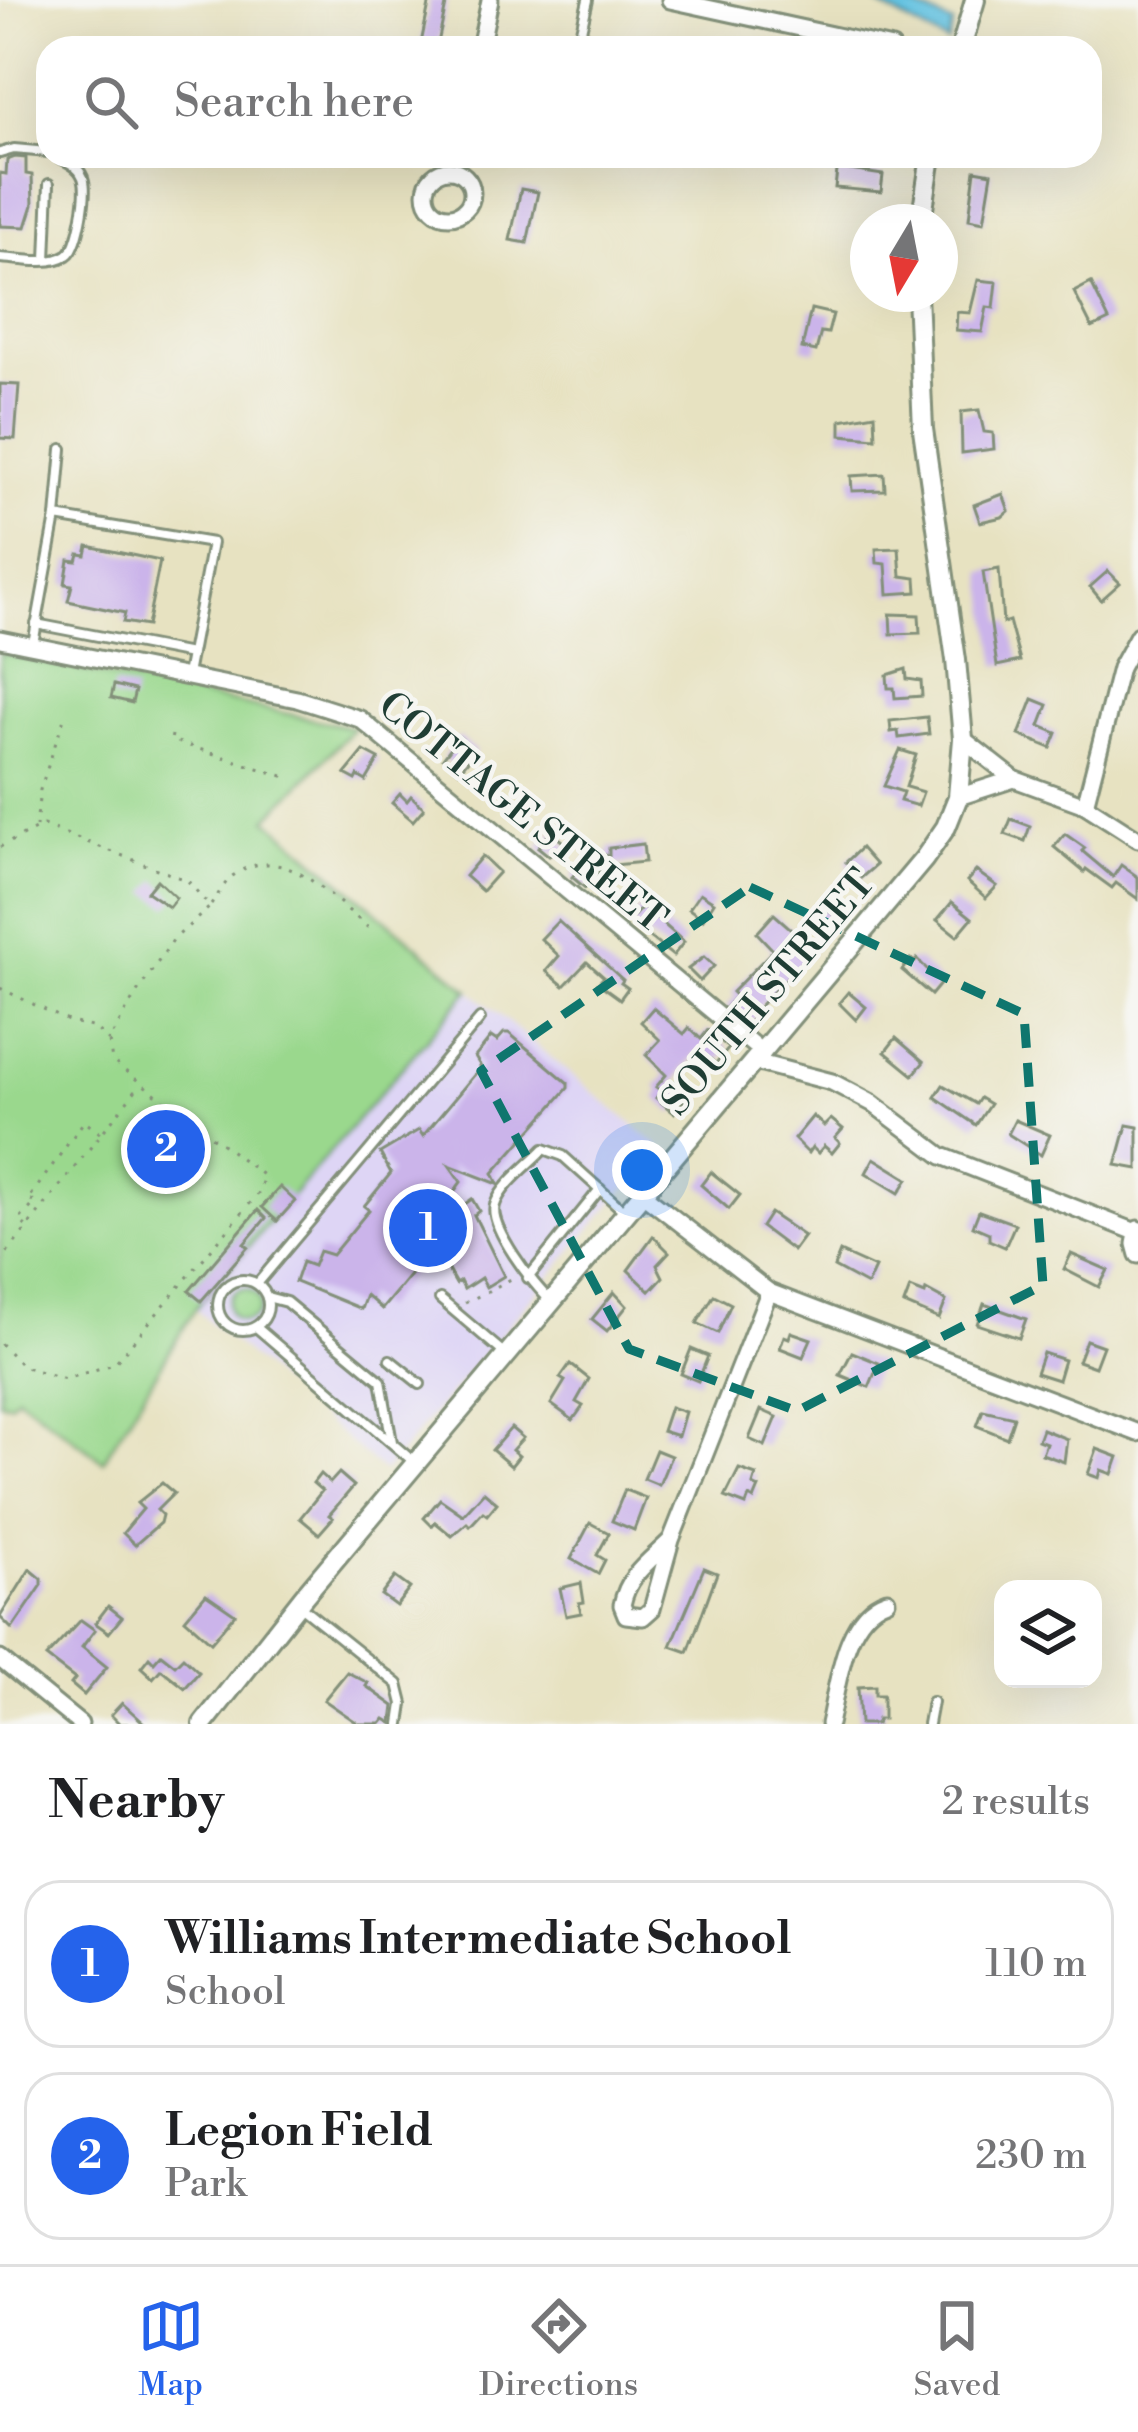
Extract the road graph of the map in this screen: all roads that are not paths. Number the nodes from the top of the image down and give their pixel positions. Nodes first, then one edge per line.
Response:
1 (490, 0) edge
2 (588, 0) edge
3 (670, 0) edge
4 (975, 0) edge
5 (482, 36) edge
6 (580, 36) edge
7 (836, 36) edge
8 (964, 36) edge
9 (36, 151) edge
10 (0, 153) edge
11 (76, 168) edge
12 (929, 168) edge
13 (49, 184) dead end
14 (924, 204) edge
15 (0, 258) edge
16 (46, 260) junction
17 (918, 312) edge
18 (62, 449) dead end
19 (56, 517) junction
20 (36, 624) junction
21 (1138, 635) edge
22 (0, 639) edge
23 (125, 641) junction
24 (32, 646) junction
25 (191, 654) junction
26 (121, 665) junction
27 (186, 679) junction
28 (963, 739) junction
29 (1014, 779) junction
30 (958, 797) junction
31 (1085, 805) junction
32 (1138, 839) edge
33 (480, 1019) dead end
34 (759, 1058) junction
35 (600, 1189) junction
36 (644, 1195) junction
37 (628, 1215) junction
38 (1137, 1230) edge
39 (1138, 1255) edge
40 (528, 1278) junction
41 (257, 1284) junction
42 (769, 1292) junction
43 (267, 1297) junction
44 (440, 1299) dead end
45 (551, 1301) junction
46 (256, 1327) junction
47 (506, 1354) junction
48 (390, 1360) dead end
49 (420, 1384) dead end
50 (1138, 1433) edge
51 (393, 1443) junction
52 (416, 1463) junction
53 (671, 1540) junction
54 (886, 1600) dead end
55 (298, 1604) junction
56 (0, 1658) edge
57 (932, 1702) dead end
58 (80, 1724) edge
59 (203, 1724) edge
60 (400, 1724) edge
61 (830, 1724) edge
62 (928, 1724) edge

1 - 5 street
2 - 6 lane
3 - 7 street
4 - 8 street
9 - 10 lane
11 - 16 lane
12 - 14 street
13 - 16 lane
15 - 16 lane
17 - 28 street, SOUTH STREET
18 - 19 lane
19 - 20 lane
19 - 25 lane
20 - 23 lane
20 - 24 lane
21 - 31 street
22 - 24 street, COTTAGE STREET
23 - 25 lane
23 - 26 lane
24 - 26 street, COTTAGE STREET
25 - 27 lane
26 - 27 street, COTTAGE STREET
27 - 34 street, COTTAGE STREET
28 - 29 street
28 - 30 street, SOUTH STREET
29 - 30 street
29 - 31 street
30 - 34 street, SOUTH STREET
31 - 32 street
33 - 41 lane
34 - 36 street, SOUTH STREET
34 - 38 street
35 - 37 lane
35 - 40 lane
35 - 40 lane
36 - 37 street, SOUTH STREET
36 - 42 street
37 - 45 street, SOUTH STREET
38 - 39 street
40 - 45 lane
41 - 43 lane
41 - 46 lane
42 - 50 street
42 - 53 street
43 - 46 lane
43 - 51 lane
44 - 47 lane
45 - 47 street, SOUTH STREET
46 - 51 lane
47 - 52 street, SOUTH STREET
48 - 49 lane
51 - 52 lane
52 - 55 street, SOUTH STREET
53 - 53 street
54 - 61 street
55 - 59 street, SOUTH STREET
55 - 60 lane
56 - 58 street
57 - 62 lane

